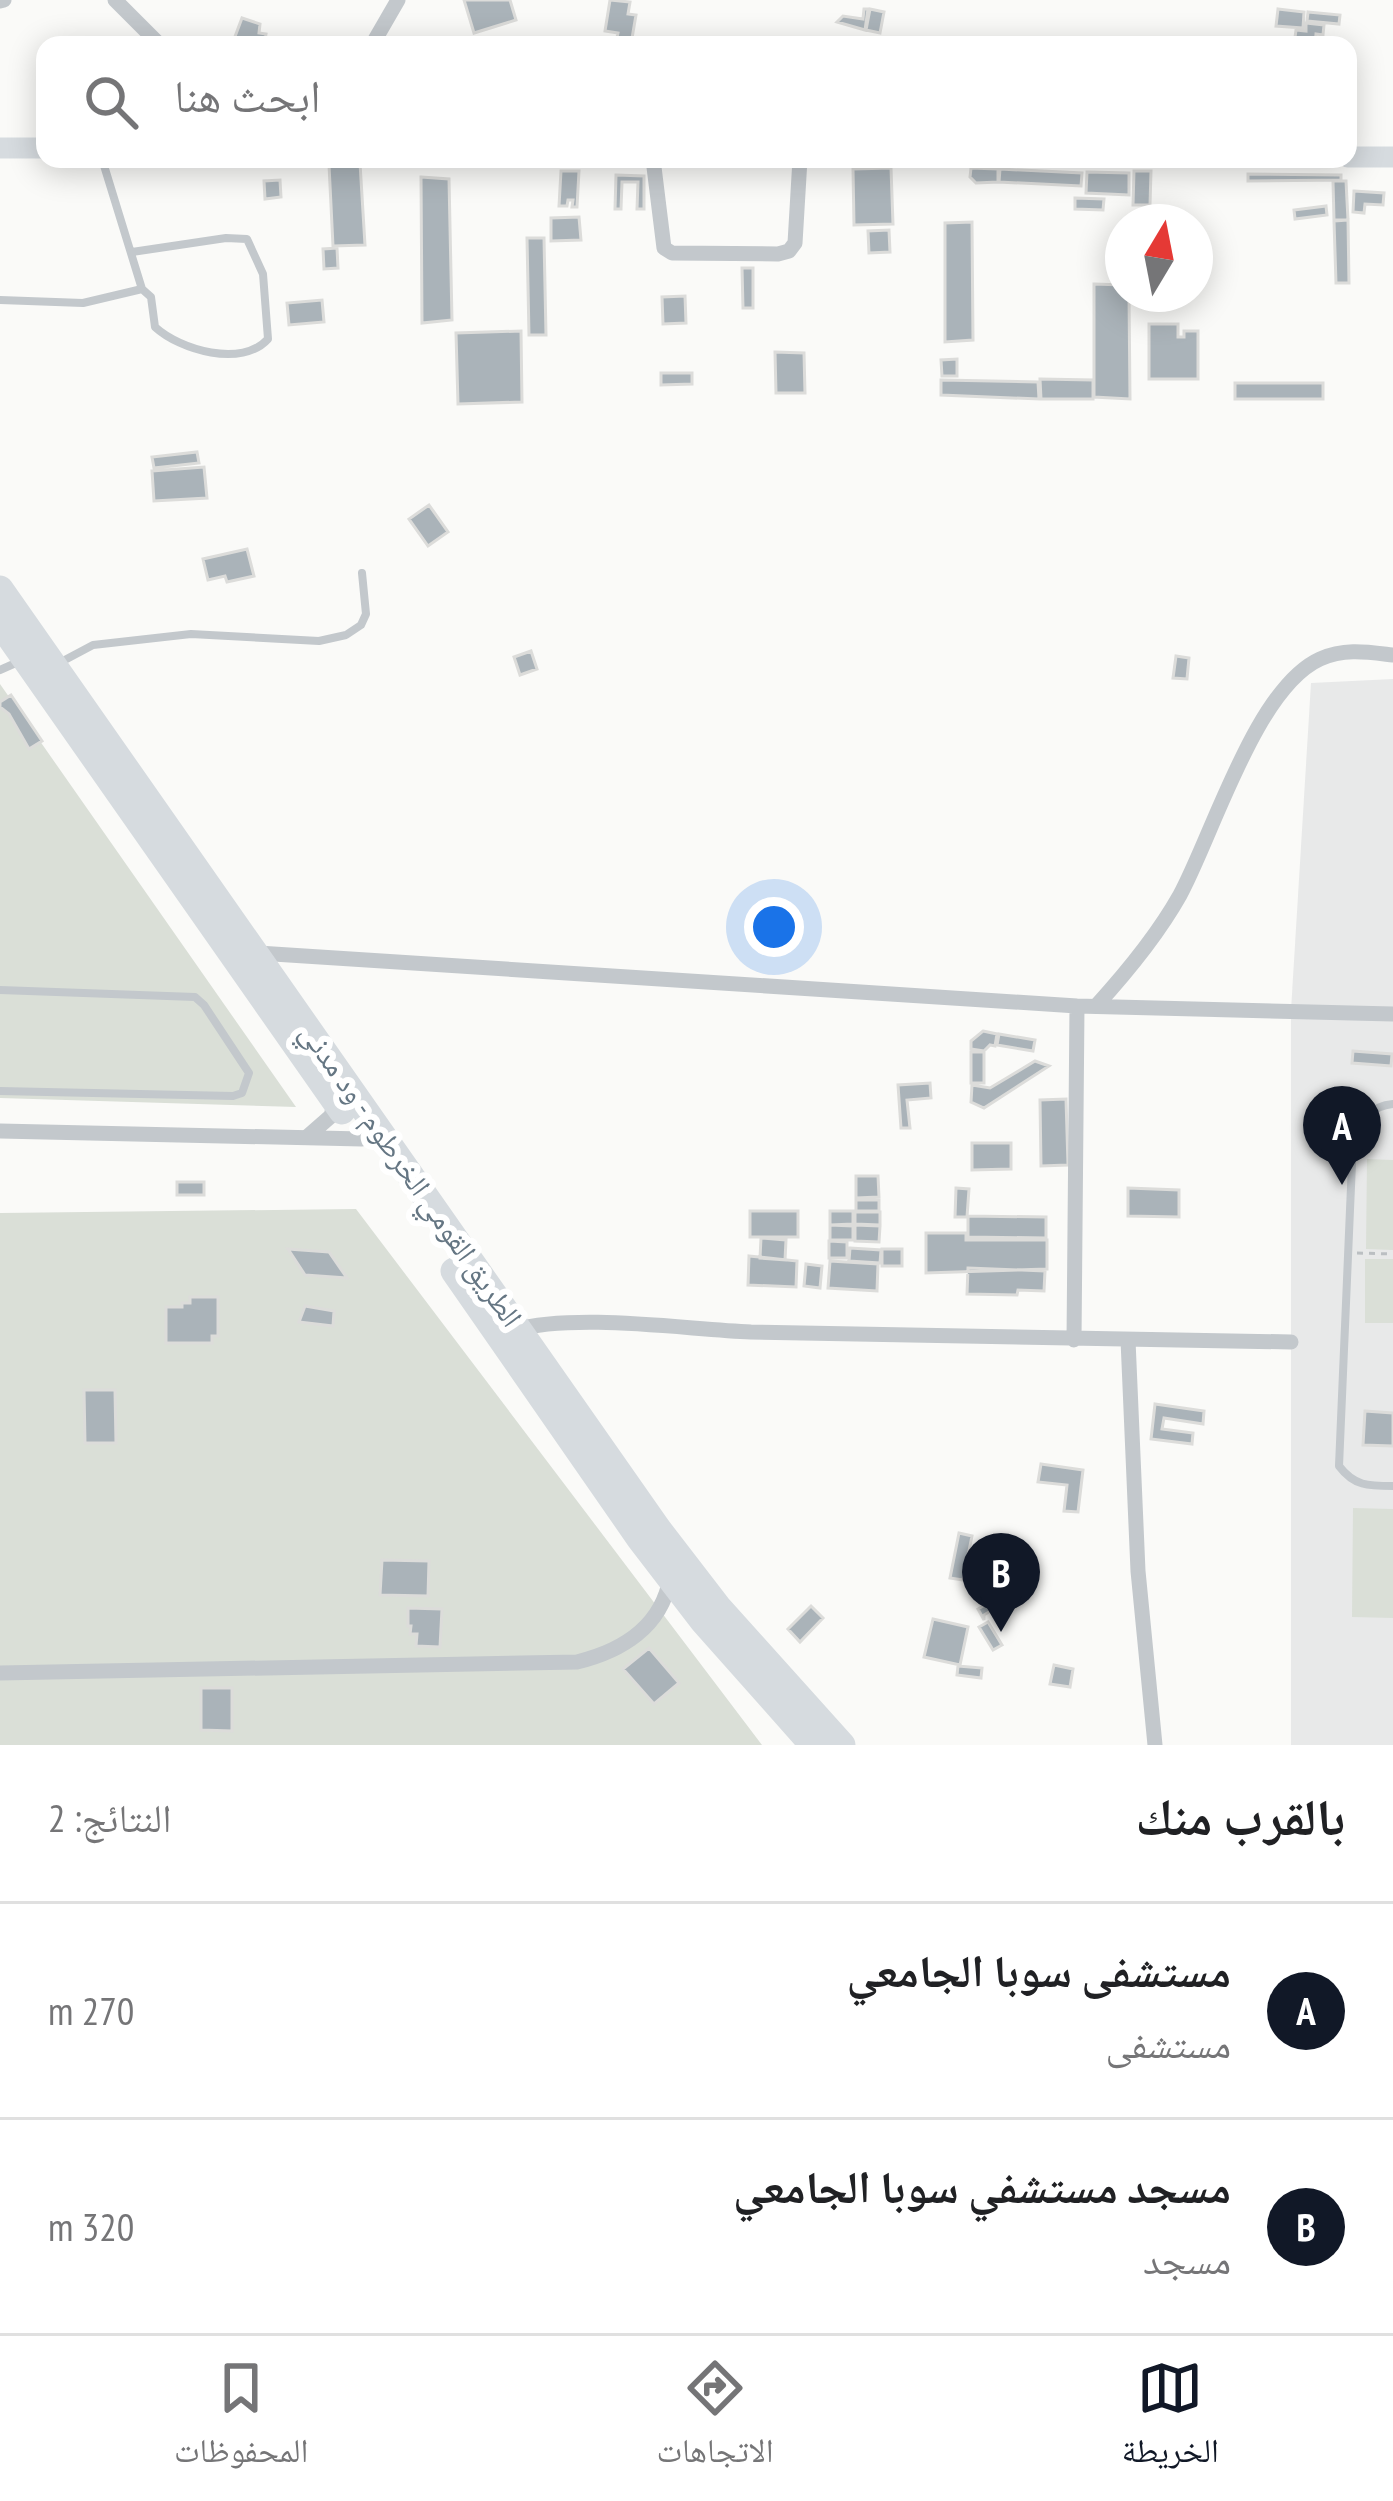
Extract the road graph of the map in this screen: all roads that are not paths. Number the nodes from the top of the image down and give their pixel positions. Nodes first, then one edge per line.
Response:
1 (115, 0) edge
2 (396, 1) edge
3 (151, 36) edge
4 (377, 36) edge
5 (0, 148) edge
6 (36, 148) edge
7 (1357, 157) edge
8 (1393, 158) edge
9 (106, 168) edge
10 (654, 168) edge
11 (799, 168) edge
12 (132, 252) junction
13 (142, 290) junction
14 (0, 300) edge
15 (362, 574) dead end
16 (0, 589) edge
17 (0, 623) edge
18 (1393, 655) edge
19 (12, 664) edge
20 (54, 665) junction
21 (258, 953) junction
22 (0, 990) edge
23 (1077, 1006) junction
24 (1096, 1006) junction
25 (1393, 1014) edge
26 (0, 1090) edge
27 (335, 1100) junction
28 (1393, 1104) edge
29 (0, 1131) edge
30 (307, 1137) junction
31 (362, 1139) junction
32 (509, 1332) junction
33 (1074, 1340) junction
34 (1128, 1340) junction
35 (1291, 1342) dead end
36 (1393, 1486) edge
37 (670, 1578) junction
38 (696, 1612) junction
39 (656, 1617) junction
40 (0, 1673) edge
41 (813, 1745) edge
42 (842, 1745) edge
43 (1155, 1745) edge

1 - 3 street
2 - 4 street
5 - 6 street
7 - 8 street
9 - 12 lane
10 - 11 street
12 - 13 lane
12 - 13 lane
13 - 14 lane
15 - 20 lane
16 - 20 highway, الطريق القومي الخرطوم - ود مدني
17 - 19 highway, الطريق القومي الخرطوم - ود مدني
18 - 24 street
19 - 27 highway, الطريق القومي الخرطوم - ود مدني
20 - 21 highway, الطريق القومي الخرطوم - ود مدني
21 - 23 street
21 - 32 highway, الطريق القومي الخرطوم - ود مدني
22 - 26 lane
23 - 24 street
23 - 33 street
24 - 25 street
27 - 30 street
27 - 31 highway, الطريق القومي الخرطوم - ود مدني
28 - 36 lane
29 - 30 street
30 - 31 street
31 - 32 highway, الطريق القومي الخرطوم - ود مدني
32 - 33 street
32 - 37 highway, الطريق القومي الخرطوم - ود مدني
32 - 42 highway, الطريق القومي الخرطوم - ود مدني
33 - 34 street
34 - 35 street
34 - 43 street
37 - 38 highway, الطريق القومي الخرطوم - ود مدني
37 - 39 street
38 - 39 street
38 - 41 highway, الطريق القومي الخرطوم - ود مدني
39 - 40 street

